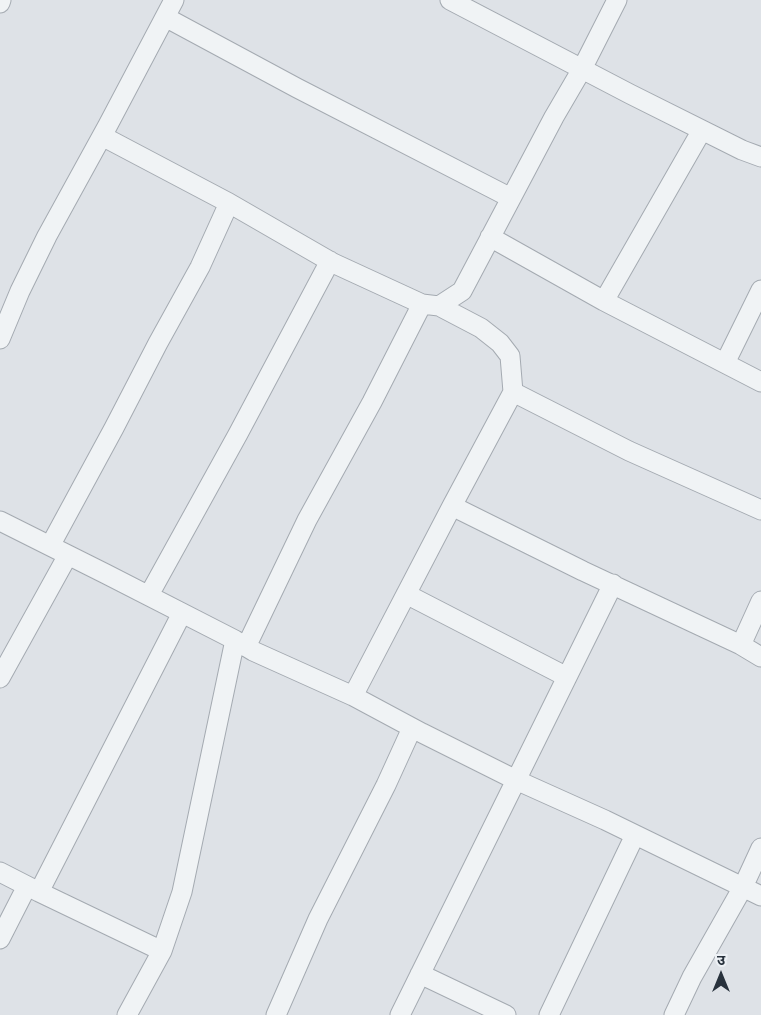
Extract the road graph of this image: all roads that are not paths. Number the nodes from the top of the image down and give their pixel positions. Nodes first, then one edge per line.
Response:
1 (174, 0) edge
2 (450, 0) edge
3 (618, 0) edge
4 (165, 17) junction
5 (582, 69) junction
6 (702, 130) junction
7 (102, 136) junction
8 (761, 157) edge
9 (511, 198) junction
10 (229, 203) junction
11 (490, 237) junction
12 (330, 261) junction
13 (761, 290) edge
14 (604, 302) junction
15 (431, 305) junction
16 (0, 339) edge
17 (725, 364) junction
18 (761, 382) edge
19 (513, 392) junction
20 (452, 506) junction
21 (761, 510) edge
22 (0, 521) edge
23 (50, 546) junction
24 (68, 555) junction
25 (612, 584) junction
26 (406, 594) junction
27 (149, 595) junction
28 (761, 601) edge
29 (182, 613) junction
30 (240, 644) junction
31 (740, 645) junction
32 (761, 657) edge
33 (567, 677) junction
34 (0, 678) edge
35 (353, 696) junction
36 (412, 728) junction
37 (516, 780) junction
38 (635, 835) junction
39 (761, 848) edge
40 (0, 872) edge
41 (743, 886) junction
42 (33, 889) junction
43 (761, 896) edge
44 (0, 939) edge
45 (162, 951) junction
46 (420, 974) junction
47 (127, 1015) edge
48 (276, 1015) edge
49 (400, 1015) edge
50 (506, 1015) edge
51 (549, 1015) edge
52 (674, 1015) edge

1 - 4 street
2 - 5 street
3 - 5 street
4 - 7 street
4 - 9 street
5 - 6 street
5 - 9 street
6 - 8 street
6 - 14 street
7 - 10 street
7 - 16 street
9 - 11 street
10 - 12 street
10 - 23 street
11 - 14 street
11 - 15 street
12 - 15 street
12 - 27 street
13 - 17 street
14 - 17 street
15 - 19 street
15 - 30 street
17 - 18 street
19 - 20 street
19 - 21 street
20 - 25 street
20 - 26 street
22 - 23 street
23 - 24 street
24 - 27 street
24 - 34 street
25 - 31 street
25 - 33 street
26 - 33 street
26 - 35 street
27 - 29 street
28 - 31 street
29 - 30 street
29 - 42 street
30 - 35 street
30 - 45 street
31 - 32 street
33 - 37 street
35 - 36 street
36 - 37 street
36 - 48 street
37 - 38 street
37 - 46 street
38 - 41 street
38 - 51 street
39 - 41 street
40 - 42 street
41 - 43 street
41 - 52 street
42 - 44 street
42 - 45 street
45 - 47 street
46 - 49 street
46 - 50 street

